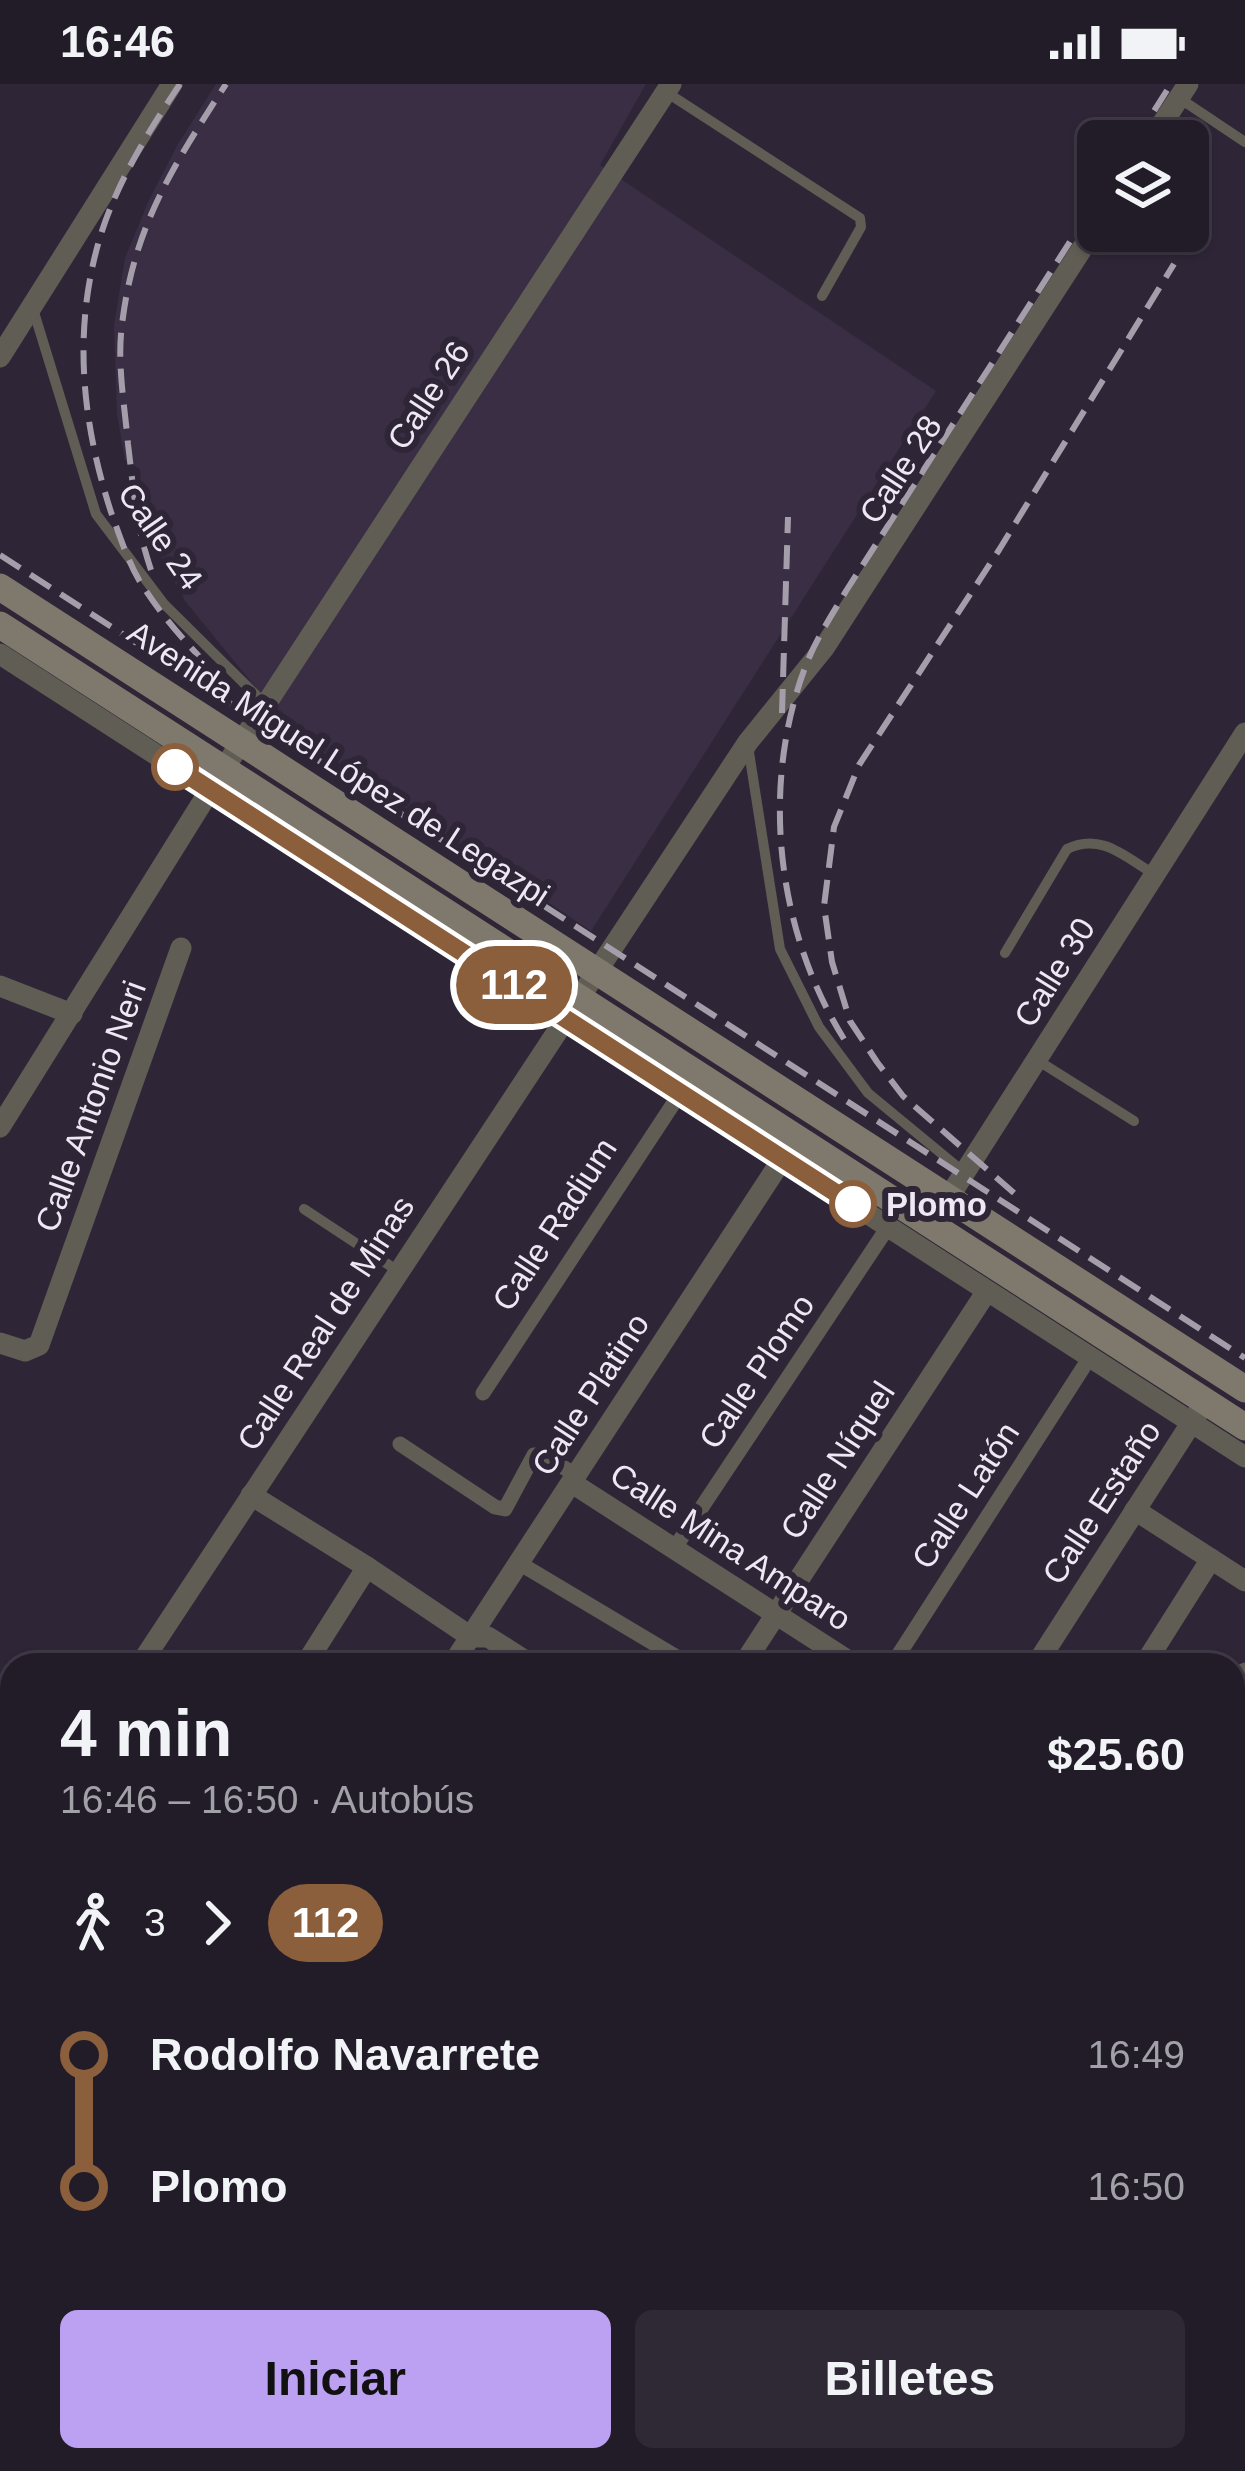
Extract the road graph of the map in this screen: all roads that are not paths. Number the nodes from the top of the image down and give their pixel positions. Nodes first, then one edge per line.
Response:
1 (172, 84) edge
2 (668, 88) edge
3 (1184, 91) edge
4 (1165, 120) edge
5 (1245, 142) edge
6 (1080, 252) edge
7 (821, 296) dead end
8 (32, 305) junction
9 (0, 357) edge
10 (0, 587) edge
11 (0, 625) edge
12 (0, 654) edge
13 (266, 705) junction
14 (1245, 733) edge
15 (748, 742) junction
16 (241, 743) junction
17 (217, 779) junction
18 (1155, 874) junction
19 (182, 948) dead end
20 (1005, 953) dead end
21 (596, 972) junction
22 (0, 986) edge
23 (571, 1007) junction
24 (72, 1014) junction
25 (1037, 1060) junction
26 (681, 1092) junction
27 (1134, 1121) dead end
28 (0, 1126) edge
29 (783, 1158) junction
30 (964, 1173) junction
31 (948, 1199) junction
32 (304, 1208) dead end
33 (888, 1226) junction
34 (925, 1235) junction
35 (398, 1271) junction
36 (987, 1291) junction
37 (0, 1343) edge
38 (1090, 1357) junction
39 (1233, 1382) edge
40 (483, 1393) dead end
41 (1198, 1412) junction
42 (1245, 1426) edge
43 (400, 1444) dead end
44 (1245, 1457) edge
45 (574, 1479) junction
46 (251, 1495) junction
47 (1135, 1510) junction
48 (674, 1549) junction
49 (1211, 1559) junction
50 (519, 1563) junction
51 (368, 1568) junction
52 (1245, 1581) edge
53 (776, 1614) junction
54 (471, 1637) junction
55 (148, 1653) edge
56 (313, 1653) edge
57 (460, 1653) edge
58 (513, 1653) edge
59 (670, 1653) edge
60 (751, 1653) edge
61 (836, 1653) edge
62 (900, 1653) edge
63 (1044, 1653) edge
64 (1152, 1653) edge

1 - 8 street
2 - 7 lane
2 - 13 street, Calle 26
3 - 4 street
3 - 5 lane
6 - 15 street, Calle 28
8 - 9 street
8 - 13 lane, Calle 24
10 - 16 main road, Avenida Miguel López de Legazpi
11 - 17 main road, Avenida Miguel López de Legazpi
12 - 17 street, Avenida Miguel López de Legazpi
13 - 16 street, Calle 26
14 - 18 street, Calle 30
15 - 21 street, Calle 28
15 - 30 lane
16 - 17 street, Calle 26
16 - 21 main road, Avenida Miguel López de Legazpi
17 - 23 main road, Avenida Miguel López de Legazpi
17 - 24 street, Calle 26
18 - 20 lane
18 - 25 street, Calle 30
19 - 37 street, Calle Antonio Neri
21 - 23 street, Calle Real de Minas
21 - 31 main road, Avenida Miguel López de Legazpi
22 - 24 street
23 - 26 street, Avenida Miguel López de Legazpi
23 - 34 main road, Avenida Miguel López de Legazpi
23 - 35 street, Calle Real de Minas
24 - 28 street, Calle 26
25 - 27 lane
25 - 30 street, Calle 30
26 - 29 street, Avenida Miguel López de Legazpi
26 - 40 street, Calle Radium
29 - 33 street, Avenida Miguel López de Legazpi
29 - 45 street, Calle Platino
30 - 31 street, Calle 30
31 - 34 street, Calle 30
31 - 39 main road, Avenida Miguel López de Legazpi
32 - 35 lane
33 - 34 street, Avenida Miguel López de Legazpi
33 - 48 street, Calle Plomo
34 - 36 street, Avenida Miguel López de Legazpi
34 - 41 main road, Avenida Miguel López de Legazpi
35 - 46 street, Calle Real de Minas
36 - 38 street, Avenida Miguel López de Legazpi
36 - 53 street, Calle Níquel
38 - 41 street, Avenida Miguel López de Legazpi
38 - 62 street, Calle Latón
39 - 41 street, Calle Estaño
41 - 42 main road, Avenida Miguel López de Legazpi
41 - 44 street, Avenida Miguel López de Legazpi
41 - 47 street, Calle Estaño
43 - 45 street, Calle Mina Amparo
45 - 48 street, Calle Mina Amparo
45 - 50 street, Calle Platino
46 - 51 street
46 - 55 street, Calle Real de Minas
47 - 49 street
47 - 63 street, Calle Estaño
48 - 53 street, Calle Mina Amparo
49 - 52 street
49 - 64 street
50 - 54 street, Calle Platino
50 - 59 street
51 - 54 street
51 - 56 street
53 - 60 street, Calle Níquel
53 - 61 street, Calle Mina Amparo
54 - 57 street, Calle Platino
54 - 58 street

